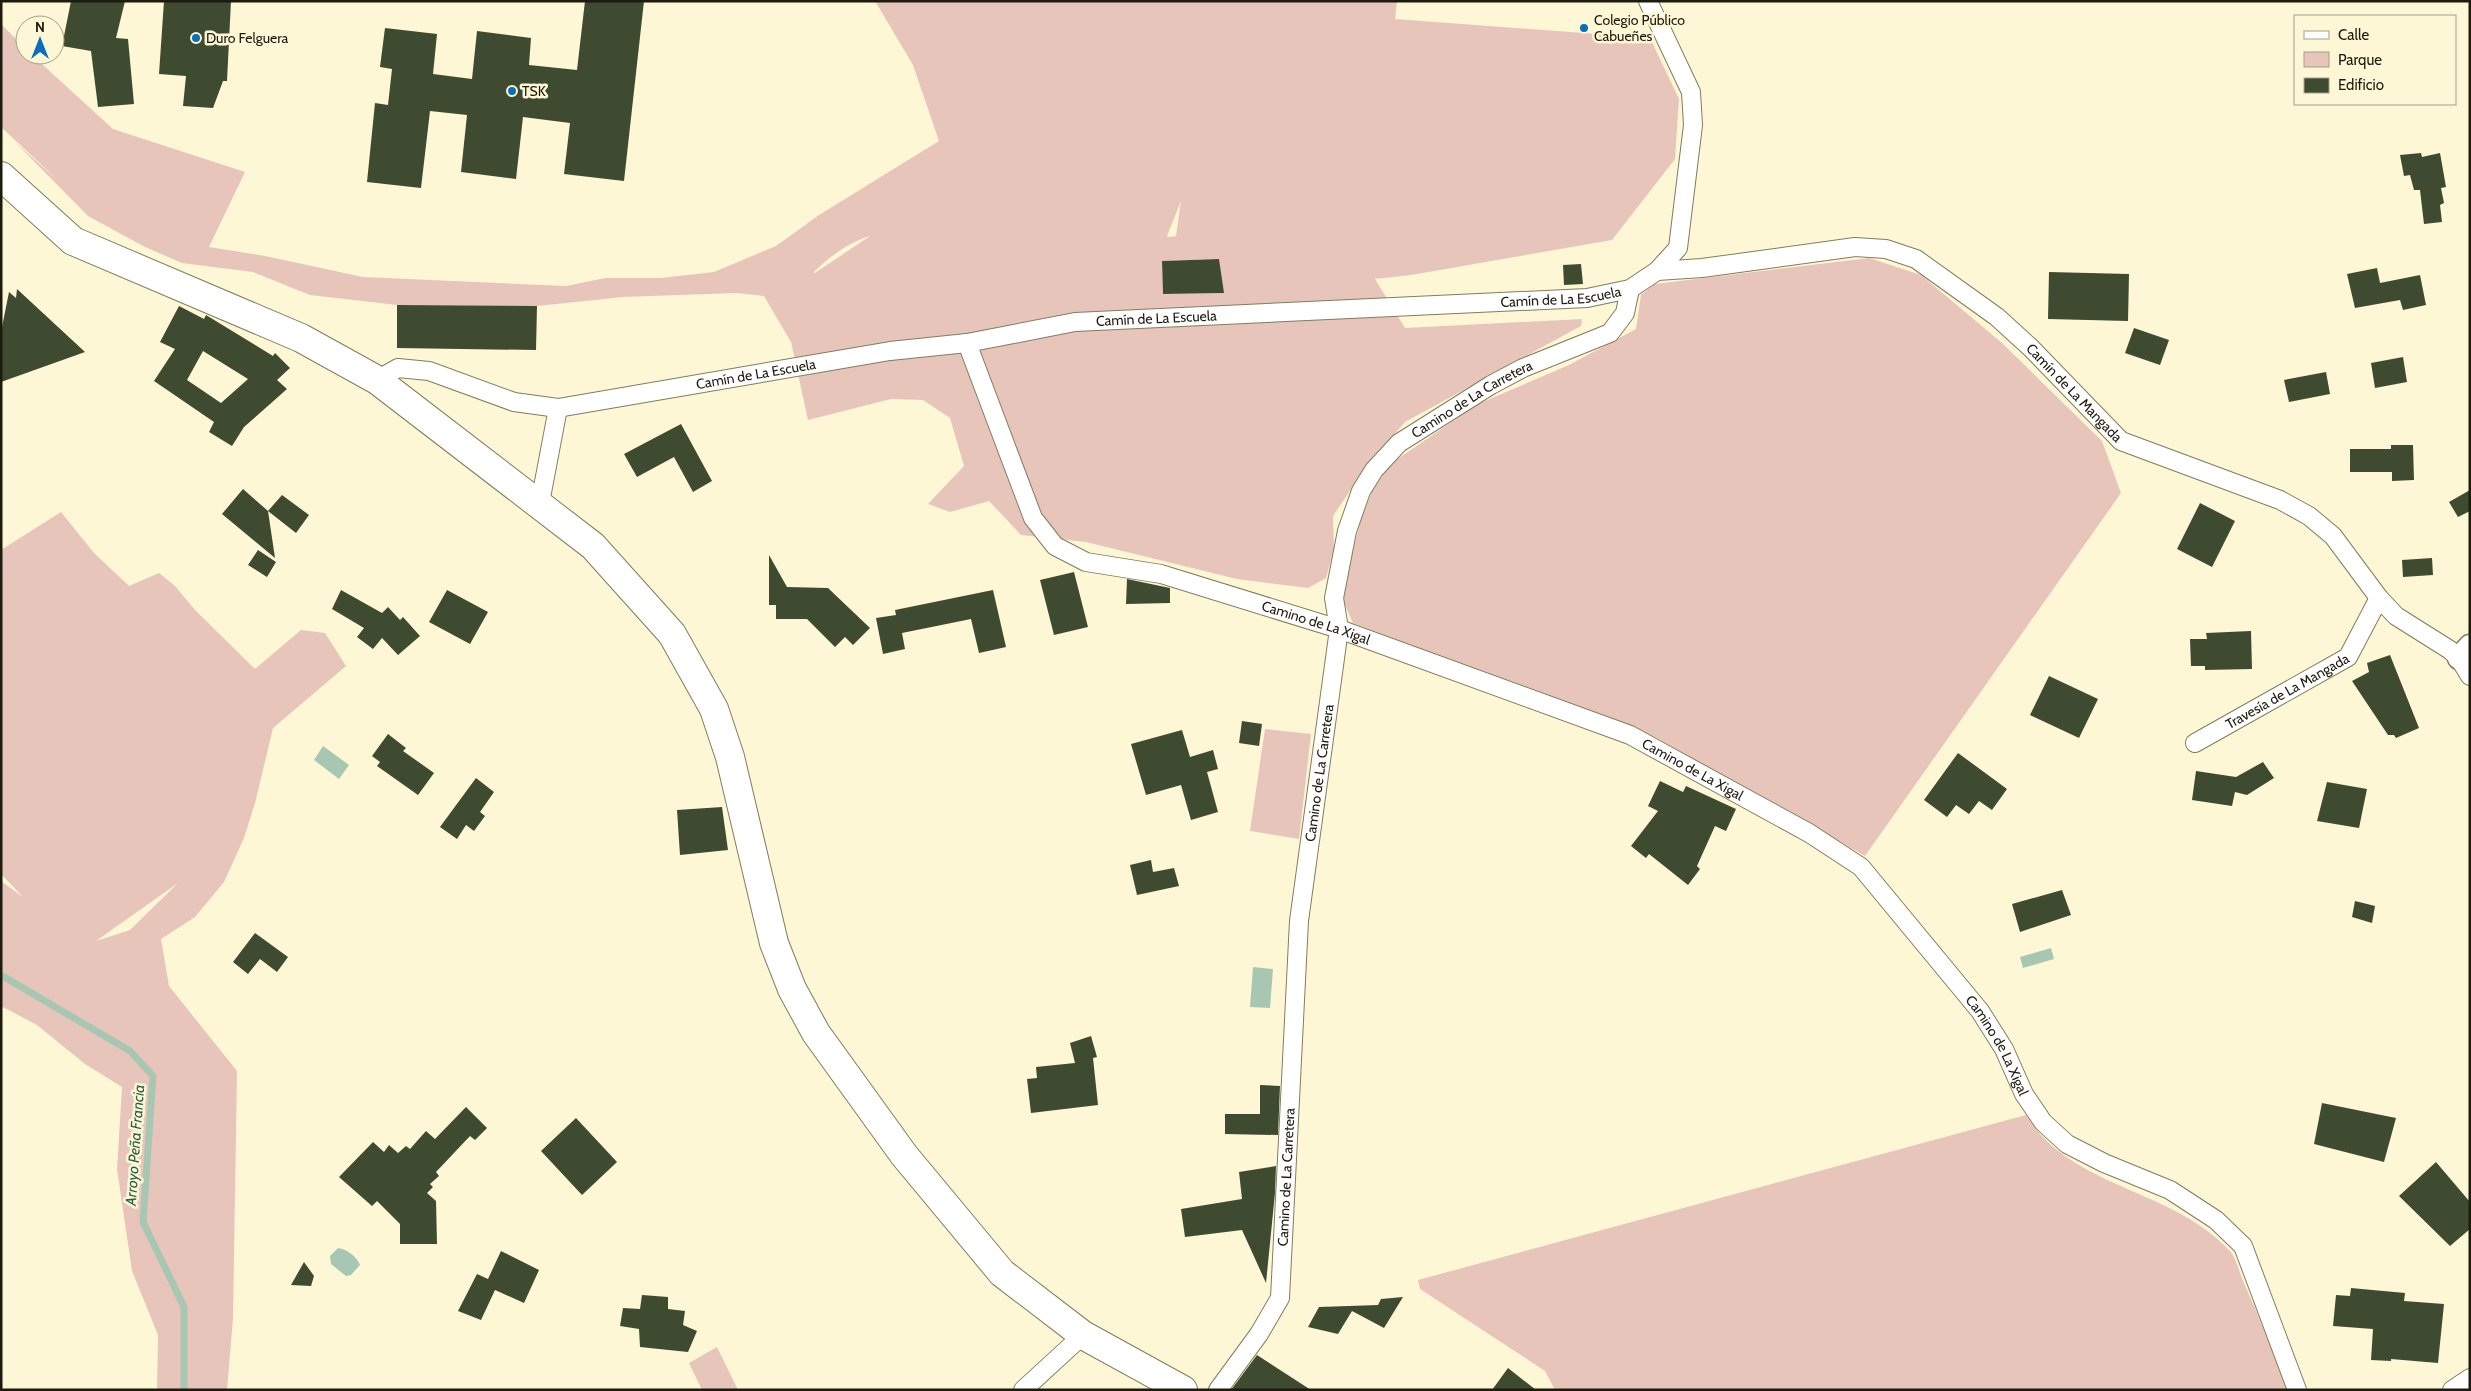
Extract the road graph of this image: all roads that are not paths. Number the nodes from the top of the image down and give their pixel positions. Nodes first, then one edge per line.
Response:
1 (1648, 1) edge
2 (1, 176) edge
3 (1657, 271) junction
4 (1630, 289) junction
5 (968, 343) junction
6 (377, 380) junction
7 (558, 408) junction
8 (540, 503) junction
9 (2379, 598) junction
10 (1339, 629) junction
11 (2466, 660) edge
12 (2195, 743) dead end
13 (1084, 1335) junction
14 (2470, 1378) edge
15 (1023, 1390) edge
16 (1183, 1390) edge
17 (1218, 1390) edge
18 (2297, 1390) edge
19 (2452, 1390) edge

1 - 3 street, Camín de La Escuela
2 - 6 highway
3 - 4 street, Camín de La Escuela
3 - 9 street, Camín de La Mangada
4 - 5 street, Camín de La Escuela
4 - 10 street, Camino de La Carretera
5 - 7 street, Camín de La Escuela
5 - 10 street, Camino de La Xigal
6 - 7 street, Camín de La Escuela
6 - 8 highway
7 - 8 street
8 - 13 highway
9 - 11 street, Camín de La Mangada
9 - 12 street, Travesía de La Mangada
10 - 17 street, Camino de La Carretera
10 - 18 street, Camino de La Xigal
13 - 15 street
13 - 16 highway
14 - 19 street

